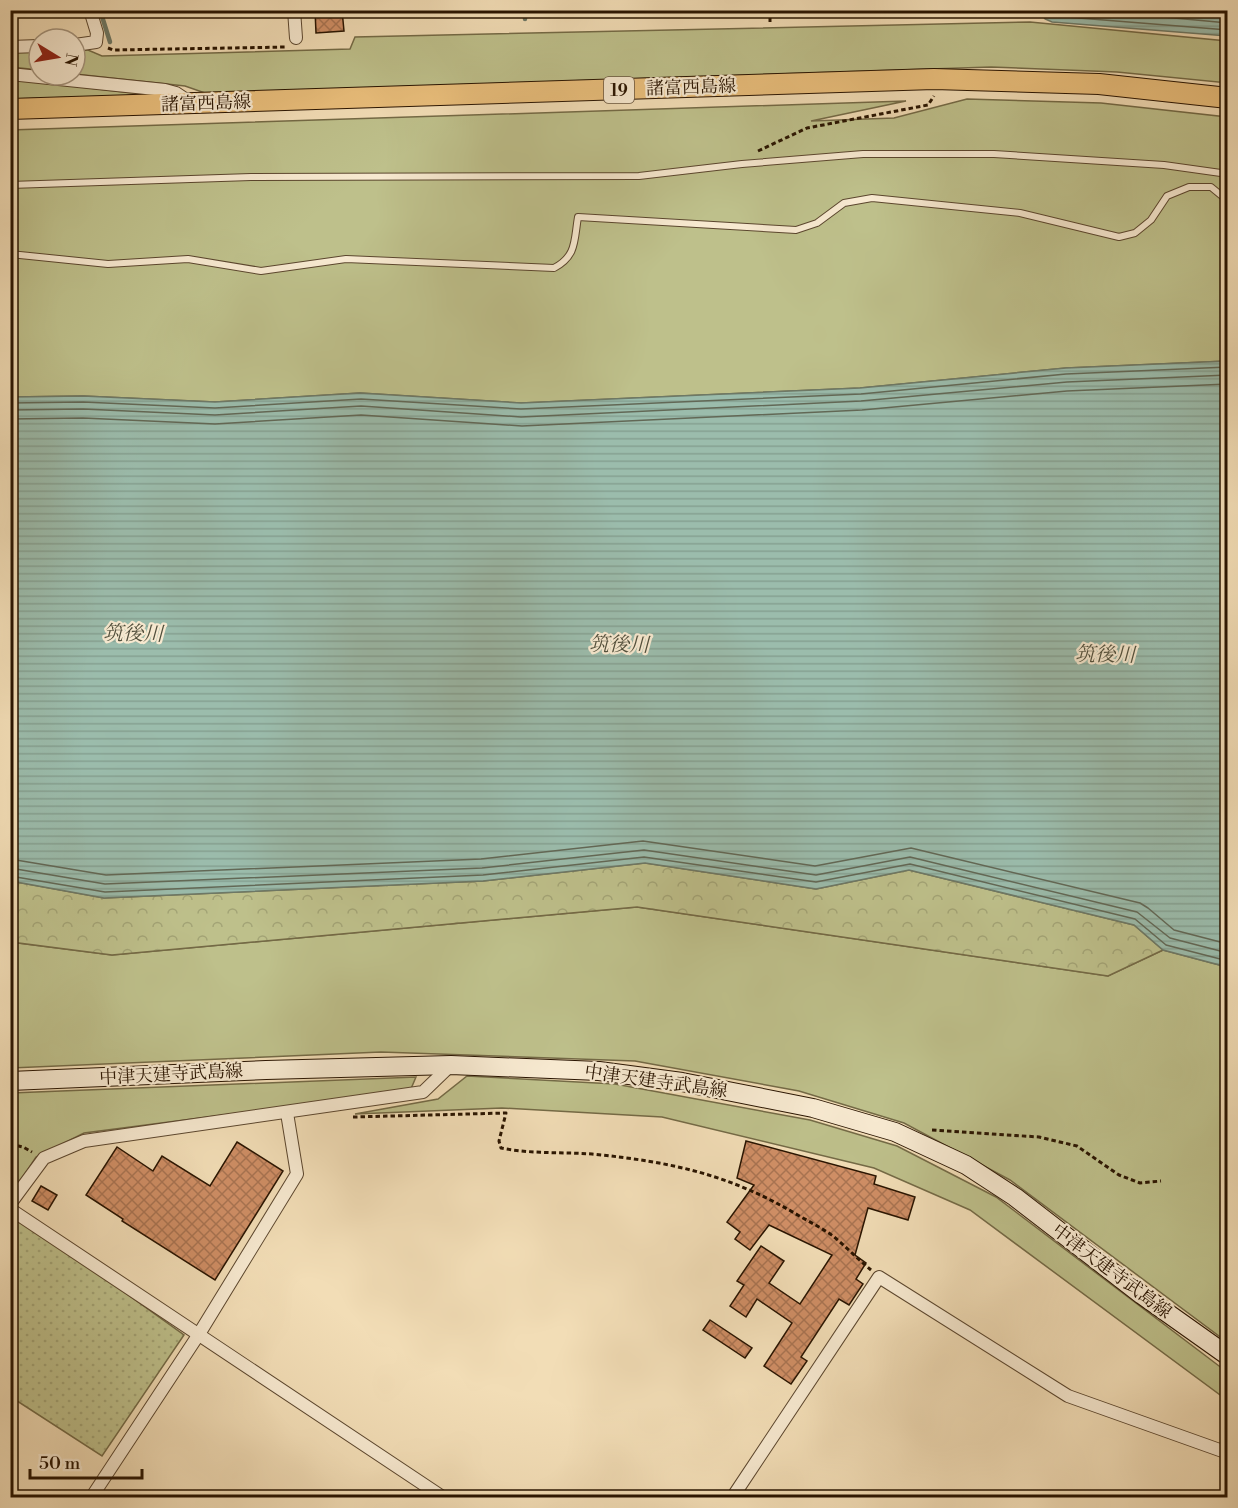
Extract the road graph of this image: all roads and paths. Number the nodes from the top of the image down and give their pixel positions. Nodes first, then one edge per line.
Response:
1 (90, 10) edge
2 (294, 10) edge
3 (770, 10) edge
4 (770, 24) dead end
5 (296, 38) joint
6 (96, 42) junction
7 (87, 43) edge
8 (27, 46) edge
9 (10, 47) edge
10 (10, 74) edge
11 (934, 79) junction
12 (1227, 98) edge
13 (191, 103) junction
14 (10, 109) edge
15 (742, 164) junction
16 (1227, 174) edge
17 (10, 185) edge
18 (1227, 201) edge
19 (10, 254) edge
20 (451, 1065) junction
21 (10, 1081) edge
22 (287, 1113) junction
23 (351, 1117) dead end
24 (932, 1130) dead end
25 (10, 1144) edge
26 (44, 1158) junction
27 (1161, 1181) dead end
28 (10, 1204) edge
29 (10, 1209) edge
30 (879, 1277) junction
31 (199, 1334) junction
32 (1227, 1356) edge
33 (1227, 1453) edge
34 (92, 1497) edge
35 (444, 1497) edge
36 (732, 1497) edge

1 - 6 street
2 - 5 street
3 - 4 path
5 - 6 path
6 - 7 street
8 - 9 street
10 - 13 street
11 - 12 main road, 諸富西島線 / 19
11 - 13 main road, 諸富西島線 / 19
11 - 15 path
13 - 14 main road, 諸富西島線 / 19
15 - 16 lane
15 - 17 lane
18 - 19 lane
20 - 21 main road, 中津天建寺武島線
20 - 22 street
20 - 32 main road, 中津天建寺武島線
22 - 26 street
22 - 31 street
23 - 30 path
24 - 27 path
25 - 26 path
26 - 28 street
29 - 31 street
30 - 33 street
30 - 36 street
31 - 34 street
31 - 35 street

